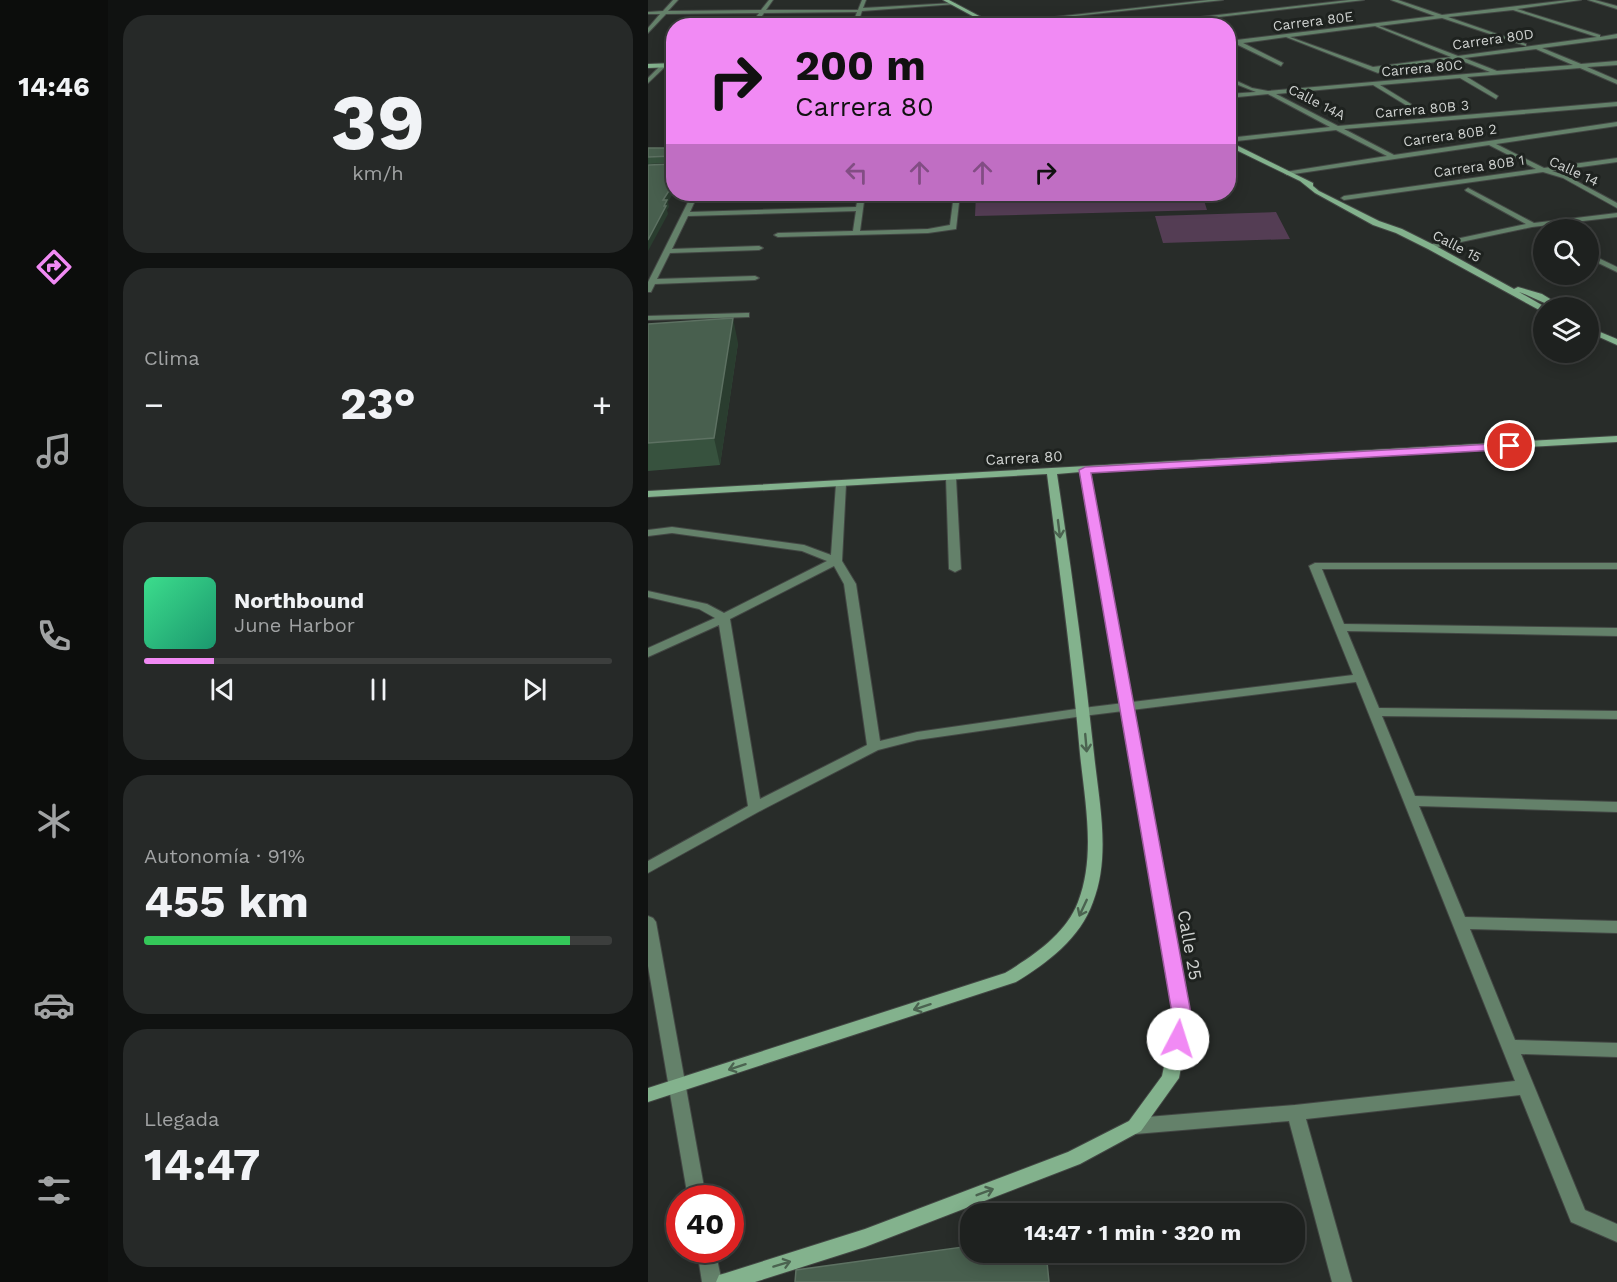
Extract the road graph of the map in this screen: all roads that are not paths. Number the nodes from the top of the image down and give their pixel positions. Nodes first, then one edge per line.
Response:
1 (676, 0) edge
2 (771, 0) edge
3 (864, 0) edge
4 (961, 0) edge
5 (1221, 0) edge
6 (1302, 0) edge
7 (1362, 0) edge
8 (1392, 0) edge
9 (1579, 0) edge
10 (1590, 0) edge
11 (947, 1) edge
12 (954, 4) junction
13 (1314, 5) junction
14 (1617, 8) edge
15 (1510, 9) junction
16 (860, 10) junction
17 (763, 12) junction
18 (648, 13) edge
19 (665, 13) junction
20 (1440, 17) junction
21 (758, 18) edge
22 (857, 18) edge
23 (981, 18) edge
24 (1058, 18) edge
25 (1196, 18) edge
26 (1373, 25) junction
27 (648, 31) edge
28 (1284, 36) junction
29 (1617, 36) edge
30 (1602, 38) junction
31 (1237, 42) joint
32 (1531, 46) junction
33 (1454, 56) junction
34 (1617, 63) edge
35 (1281, 64) dead end
36 (648, 66) edge
37 (664, 66) joint
38 (1579, 66) junction
39 (1373, 69) junction
40 (1499, 73) junction
41 (1461, 76) junction
42 (648, 81) edge
43 (1405, 81) junction
44 (1236, 82) edge
45 (1617, 82) edge
46 (1375, 84) junction
47 (1269, 93) junction
48 (1236, 95) edge
49 (1496, 97) dead end
50 (1617, 104) edge
51 (1409, 105) dead end
52 (1617, 124) edge
53 (1337, 128) junction
54 (1236, 140) edge
55 (1488, 142) junction
56 (1236, 145) edge
57 (1391, 156) junction
58 (1617, 160) edge
59 (1542, 170) junction
60 (1287, 173) junction
61 (1304, 181) junction
62 (1468, 190) dead end
63 (1344, 198) junction
64 (692, 201) edge
65 (861, 201) edge
66 (956, 201) edge
67 (1617, 206) edge
68 (859, 209) junction
69 (686, 214) junction
70 (1617, 215) edge
71 (1532, 225) junction
72 (1399, 231) junction
73 (856, 232) junction
74 (778, 235) dead end
75 (1431, 247) junction
76 (759, 248) dead end
77 (668, 251) junction
78 (1599, 261) edge
79 (1616, 270) edge
80 (755, 278) dead end
81 (1502, 284) junction
82 (650, 286) edge
83 (1541, 297) edge
84 (1533, 302) edge
85 (746, 315) dead end
86 (648, 318) edge
87 (1599, 330) edge
88 (1613, 338) edge
89 (1615, 440) edge
90 (1085, 470) junction
91 (1052, 471) junction
92 (951, 478) junction
93 (841, 484) junction
94 (648, 494) edge
95 (648, 533) edge
96 (837, 561) junction
97 (1617, 566) edge
98 (955, 569) dead end
99 (648, 594) edge
100 (724, 618) junction
101 (1340, 627) junction
102 (1617, 632) edge
103 (648, 653) edge
104 (1361, 678) junction
105 (1125, 707) junction
106 (1083, 712) junction
107 (1375, 712) junction
108 (1617, 715) edge
109 (874, 747) junction
110 (1410, 801) junction
111 (1617, 807) edge
112 (754, 808) junction
113 (648, 868) edge
114 (648, 922) edge
115 (1460, 923) junction
116 (1617, 927) edge
117 (1510, 1047) junction
118 (1617, 1050) edge
119 (677, 1086) junction
120 (1526, 1087) junction
121 (648, 1095) edge
122 (1295, 1113) junction
123 (1135, 1126) junction
124 (695, 1185) edge
125 (1617, 1233) edge
126 (708, 1263) edge
127 (712, 1282) edge
128 (726, 1282) edge
129 (1342, 1282) edge

1 - 19 street
2 - 17 street
3 - 16 street
4 - 11 street
5 - 24 street
6 - 13 street
7 - 13 street
8 - 20 street
9 - 15 street, Carrera 80E
10 - 14 street
11 - 12 street
12 - 16 street
12 - 23 street
13 - 25 street
15 - 20 street, Carrera 80E
15 - 30 street
16 - 17 street
16 - 22 street
17 - 19 street
17 - 21 street
18 - 19 street
19 - 27 street
20 - 26 street, Carrera 80E
20 - 32 street
26 - 28 street, Carrera 80E
26 - 33 street
28 - 31 street, Carrera 80E
28 - 39 street
29 - 30 street, Carrera 80D
30 - 32 street, Carrera 80D
31 - 35 street
32 - 33 street, Carrera 80D
32 - 38 street
33 - 39 street, Carrera 80D
33 - 40 street
34 - 38 street, Carrera 80C
36 - 37 street
37 - 42 street
38 - 40 street, Carrera 80C
38 - 45 street
39 - 43 street
40 - 41 street, Carrera 80C
41 - 43 street, Carrera 80C
41 - 49 street
43 - 46 street, Carrera 80C
44 - 47 street, Calle 14A
46 - 47 street, Carrera 80C
46 - 51 street
47 - 48 street, Carrera 80C
47 - 53 street, Calle 14A
50 - 53 street, Carrera 80B 3
52 - 55 street, Carrera 80B 2
53 - 54 street, Carrera 80B 3
53 - 57 street, Calle 14A
55 - 57 street, Carrera 80B 2
55 - 59 street, Calle 14
56 - 60 street, Calle 15
57 - 60 street, Carrera 80B 2
58 - 59 street, Carrera 80B 1
59 - 63 street, Carrera 80B 1
59 - 67 street, Calle 14
60 - 61 street, Calle 15
61 - 63 street, Calle 15
61 - 72 street, Calle 15
62 - 71 street
63 - 72 street, Calle 15
64 - 69 street
65 - 68 street
66 - 73 street
68 - 69 street
68 - 73 street
69 - 77 street
70 - 71 street
71 - 75 street
72 - 75 street, Calle 15
73 - 74 street
75 - 81 street, Calle 15
76 - 77 street
77 - 82 street
78 - 79 street
80 - 82 street
81 - 83 street, Calle 15
81 - 84 street, Calle 15
85 - 86 street
87 - 88 street
89 - 90 street, Carrera 80
90 - 91 street, Carrera 80
90 - 105 street, Calle 25
91 - 92 street, Carrera 80
91 -> 106 street
92 - 93 street, Carrera 80
92 - 98 street
93 - 94 street, Carrera 80
93 - 96 street
95 - 96 street
96 - 100 street
96 - 109 street
97 - 101 street
99 - 100 street
100 - 103 street
100 - 112 street
101 - 102 street
101 - 104 street
104 - 105 street
104 - 107 street
105 - 106 street
105 - 123 street, Calle 25
106 - 109 street
106 -> 119 street
107 - 108 street
107 - 110 street
109 - 112 street
110 - 111 street
110 - 115 street
112 - 113 street
114 - 119 street
115 - 116 street
115 - 117 street
117 - 118 street
117 - 120 street
119 - 121 street
119 - 124 street
120 - 122 street
120 - 125 street
122 - 123 street
122 - 129 street
128 -> 123 street, Calle 25
126 - 127 street

